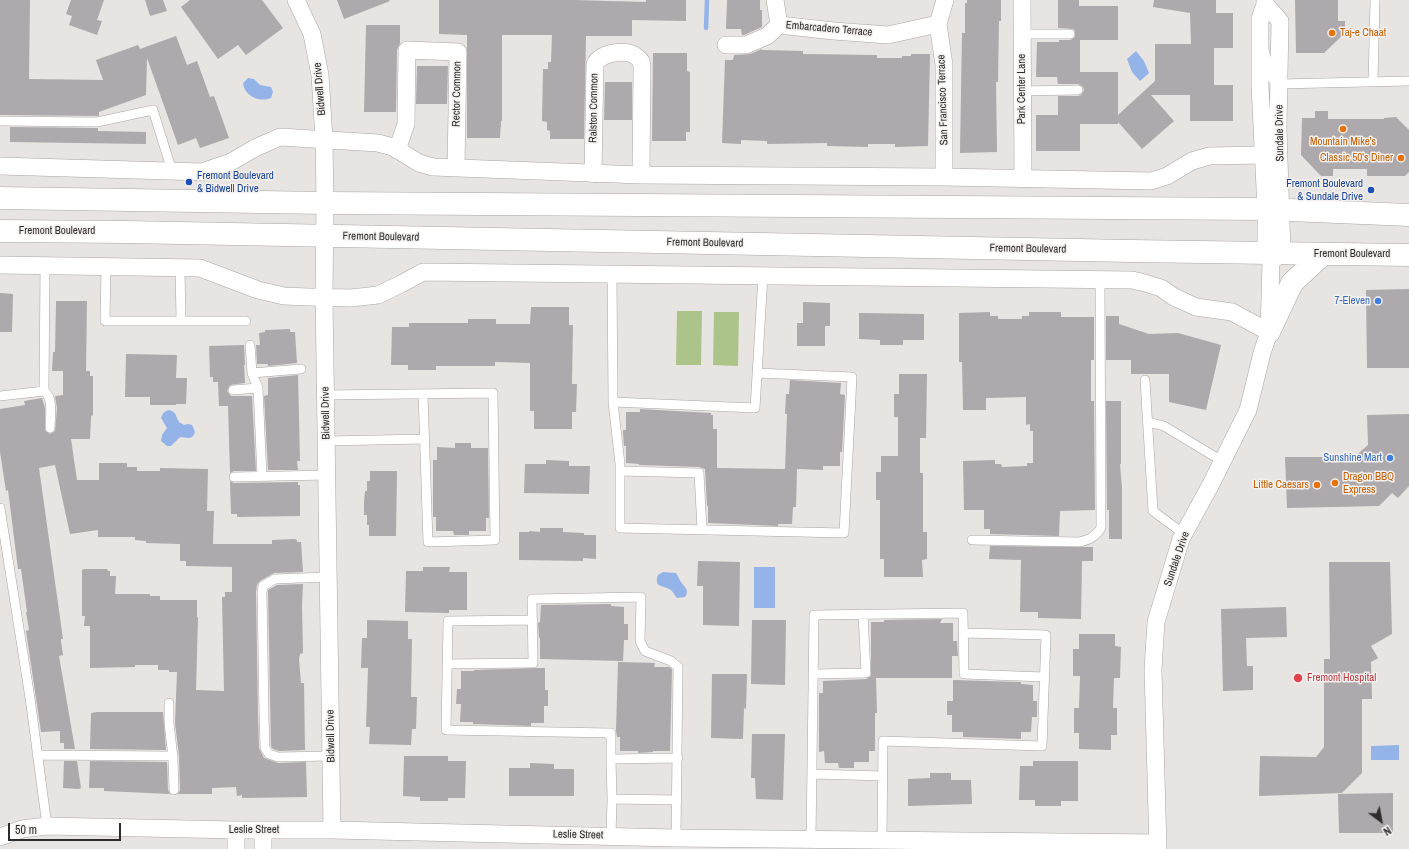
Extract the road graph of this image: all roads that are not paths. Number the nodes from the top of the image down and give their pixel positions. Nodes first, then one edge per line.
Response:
1 (296, 0) edge
2 (775, 0) edge
3 (945, 0) edge
4 (1022, 0) edge
5 (1375, 0) edge
6 (1265, 2) edge
7 (938, 24) junction
8 (779, 25) junction
9 (1022, 34) junction
10 (1070, 34) dead end
11 (1260, 43) junction
12 (726, 45) dead end
13 (1409, 81) edge
14 (1373, 82) junction
15 (1280, 84) junction
16 (1078, 90) dead end
17 (1022, 91) junction
18 (0, 121) edge
19 (324, 139) junction
20 (397, 150) junction
21 (1263, 155) junction
22 (0, 166) edge
23 (456, 168) junction
24 (172, 171) junction
25 (593, 174) junction
26 (641, 175) junction
27 (944, 177) junction
28 (1023, 178) junction
29 (0, 198) edge
30 (325, 203) junction
31 (1274, 210) junction
32 (1409, 214) edge
33 (0, 231) edge
34 (324, 236) junction
35 (1323, 254) junction
36 (1273, 255) junction
37 (1409, 255) edge
38 (0, 265) edge
39 (45, 265) junction
40 (106, 266) junction
41 (180, 268) junction
42 (612, 273) junction
43 (763, 276) junction
44 (1100, 279) junction
45 (324, 297) junction
46 (181, 320) junction
47 (246, 321) dead end
48 (1269, 332) junction
49 (250, 345) dead end
50 (300, 369) dead end
51 (252, 373) junction
52 (757, 373) junction
53 (1145, 380) dead end
54 (258, 388) junction
55 (233, 390) dead end
56 (44, 391) junction
57 (423, 394) junction
58 (326, 395) junction
59 (0, 396) edge
60 (612, 402) junction
61 (1148, 422) junction
62 (50, 428) dead end
63 (425, 439) junction
64 (326, 441) junction
65 (1222, 461) junction
66 (620, 471) junction
67 (326, 476) junction
68 (234, 477) dead end
69 (262, 477) junction
70 (0, 508) edge
71 (702, 530) junction
72 (1184, 534) junction
73 (972, 540) dead end
74 (328, 577) junction
75 (863, 614) junction
76 (533, 620) junction
77 (963, 632) junction
78 (448, 664) junction
79 (813, 674) junction
80 (1044, 677) junction
81 (169, 703) dead end
82 (37, 755) junction
83 (173, 756) junction
84 (331, 756) junction
85 (678, 758) junction
86 (611, 759) junction
87 (812, 774) junction
88 (883, 776) junction
89 (174, 790) dead end
90 (612, 800) junction
91 (677, 800) junction
92 (47, 826) junction
93 (236, 830) junction
94 (263, 830) junction
95 (332, 830) junction
96 (611, 836) junction
97 (0, 837) edge
98 (676, 838) junction
99 (811, 839) junction
100 (882, 840) junction
101 (1158, 846) edge
102 (236, 849) edge
103 (263, 849) edge

1 - 19 street, Bidwell Drive
2 - 8 street
3 - 7 street, San Francisco Terrace
4 - 9 street, Park Center Lane
5 - 14 lane
6 - 11 street, Sundale Drive
6 - 15 street, Sundale Drive
7 - 8 street, Embarcadero Terrace
7 - 27 street, San Francisco Terrace
8 - 12 street, Embarcadero Terrace
9 - 10 lane
9 - 17 street, Park Center Lane
11 - 15 lane
11 - 21 street, Sundale Drive
13 - 14 lane
14 - 15 lane
15 - 31 street, Sundale Drive
16 - 17 lane
17 - 28 street, Park Center Lane
18 - 24 lane
19 - 20 street
19 - 24 street
19 - 30 street, Bidwell Drive
20 - 23 street
20 - 23 street, Rector Common
21 - 28 street
21 - 31 street, Sundale Drive
22 - 24 street
23 - 25 street
25 - 26 street
25 - 26 street, Ralston Common
26 - 27 street
27 - 28 street
29 - 30 main road
30 - 31 main road
30 - 34 street, Bidwell Drive
31 - 32 main road
31 - 36 street, Sundale Drive
33 - 34 main road, Fremont Boulevard
34 - 36 main road, Fremont Boulevard
34 - 45 street, Bidwell Drive
35 - 36 main road, Fremont Boulevard
35 - 37 main road, Fremont Boulevard
35 - 48 main road
36 - 48 street, Sundale Drive
38 - 39 street
39 - 40 street
39 - 56 lane
40 - 41 street
40 - 46 lane
41 - 45 street
41 - 46 lane
42 - 43 street
42 - 45 street
42 - 60 lane
43 - 44 street
43 - 52 lane
44 - 48 street
44 - 73 lane
45 - 58 street, Bidwell Drive
46 - 47 lane
48 - 65 street, Sundale Drive
49 - 51 lane
50 - 51 lane
51 - 54 lane
52 - 60 lane
52 - 71 lane
53 - 61 lane
54 - 55 lane
54 - 69 lane
56 - 59 lane
56 - 62 lane
57 - 58 lane
57 - 63 lane
57 - 63 lane
58 - 64 street, Bidwell Drive
60 - 66 lane
61 - 65 lane
61 - 72 lane
63 - 64 lane
64 - 67 street, Bidwell Drive
65 - 72 street, Sundale Drive
66 - 71 lane
66 - 71 lane
67 - 69 lane
67 - 74 street, Bidwell Drive
68 - 69 lane
70 - 82 lane
72 - 101 street, Sundale Drive
74 - 84 street, Bidwell Drive
74 - 84 lane
75 - 77 lane
75 - 79 lane
75 - 79 lane
76 - 78 lane
76 - 78 lane
76 - 85 lane
77 - 80 lane
77 - 80 lane
78 - 86 lane
79 - 87 lane
80 - 88 lane
81 - 83 lane
82 - 83 lane
82 - 92 lane
83 - 89 lane
84 - 95 street, Bidwell Drive
85 - 86 lane
85 - 91 lane
86 - 90 lane
87 - 88 lane
87 - 99 lane
88 - 100 lane
90 - 91 lane
90 - 96 lane
91 - 98 lane
92 - 93 street, Leslie Street
92 - 97 street, Leslie Street
93 - 94 street, Leslie Street
93 - 102 street
94 - 95 street, Leslie Street
94 - 103 street
95 - 96 street, Leslie Street
96 - 98 street, Leslie Street
98 - 99 street, Leslie Street
99 - 100 street, Leslie Street
100 - 101 street, Leslie Street

